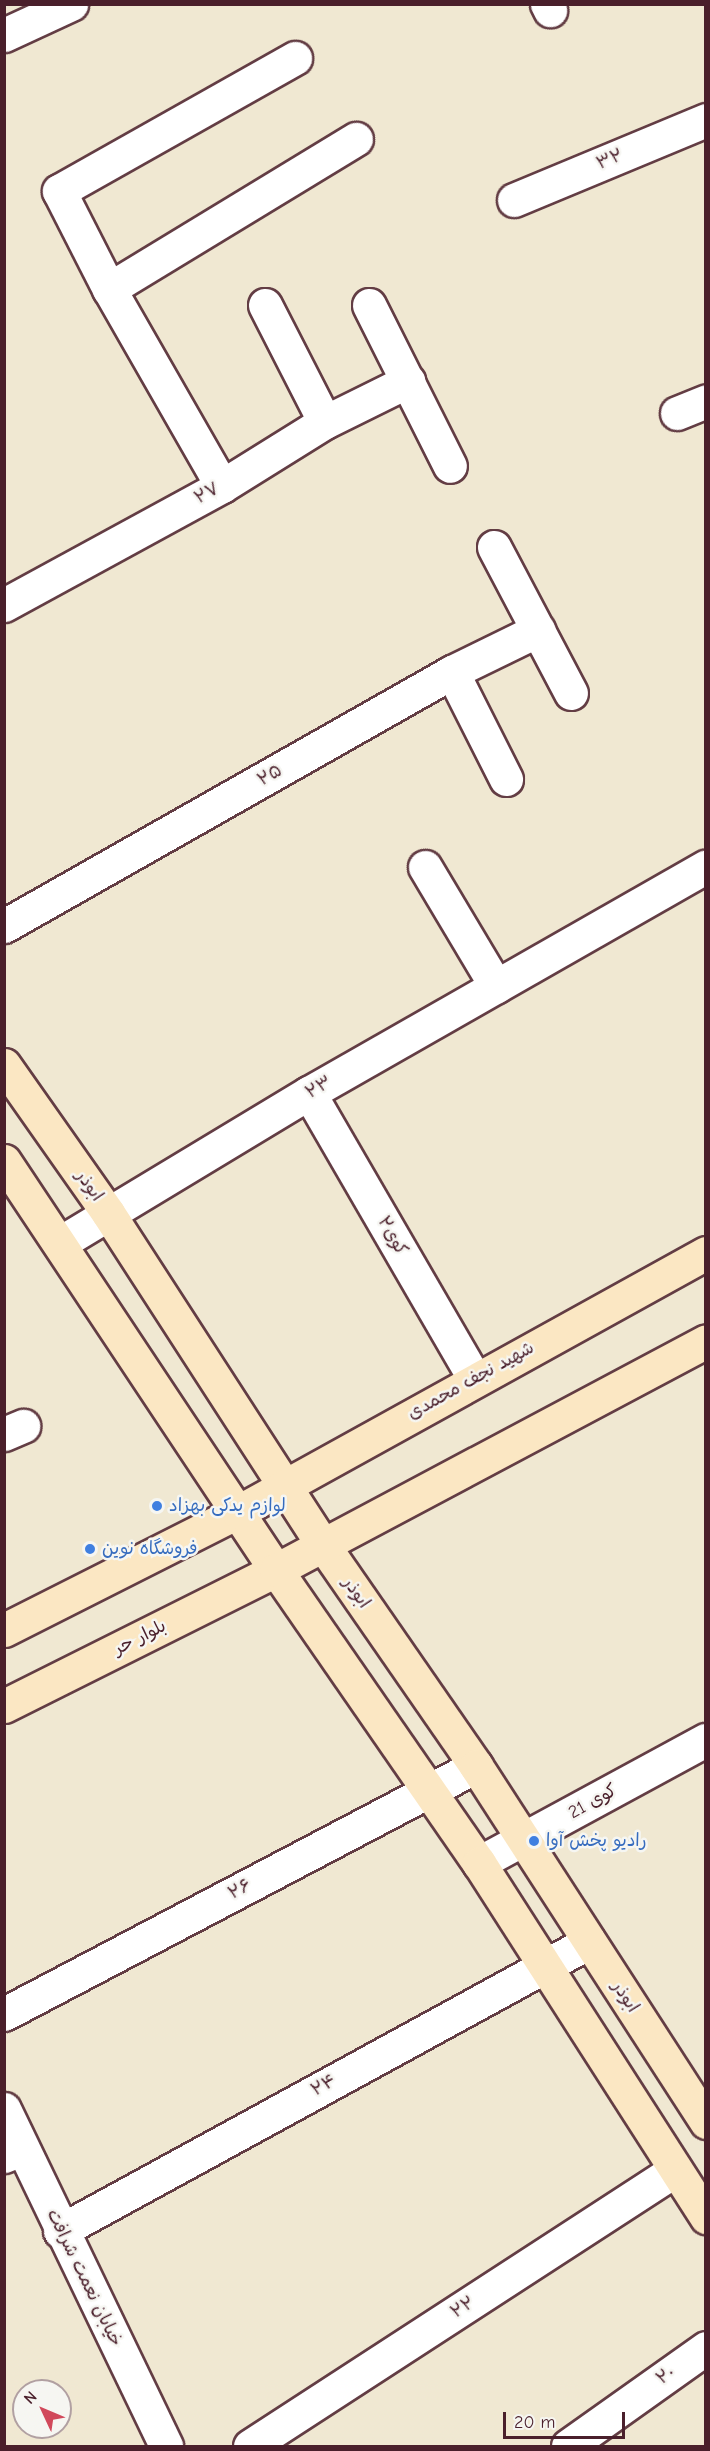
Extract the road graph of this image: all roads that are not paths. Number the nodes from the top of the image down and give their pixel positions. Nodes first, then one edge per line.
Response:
1 (71, 4) edge
2 (4, 35) edge
3 (295, 58) dead end
4 (705, 120) edge
5 (356, 139) dead end
6 (514, 200) dead end
7 (109, 289) junction
8 (265, 305) dead end
9 (369, 305) dead end
10 (408, 381) junction
11 (325, 422) junction
12 (450, 466) dead end
13 (222, 486) junction
14 (494, 547) dead end
15 (4, 605) edge
16 (538, 630) junction
17 (452, 672) junction
18 (572, 693) dead end
19 (506, 779) dead end
20 (425, 867) dead end
21 (705, 867) edge
22 (4, 926) edge
23 (496, 986) junction
24 (4, 1065) edge
25 (309, 1093) junction
26 (4, 1161) edge
27 (108, 1213) junction
28 (60, 1243) junction
29 (705, 1253) edge
30 (705, 1341) edge
31 (476, 1379) junction
32 (285, 1485) junction
33 (238, 1512) junction
34 (323, 1545) junction
35 (276, 1570) junction
36 (4, 1630) edge
37 (4, 1706) edge
38 (705, 1740) edge
39 (476, 1766) junction
40 (431, 1790) junction
41 (524, 1839) junction
42 (479, 1863) junction
43 (589, 1942) junction
44 (545, 1965) junction
45 (4, 2014) edge
46 (4, 2109) edge
47 (705, 2122) edge
48 (13, 2152) edge
49 (675, 2170) junction
50 (705, 2217) edge
51 (60, 2231) junction
52 (705, 2348) edge
53 (166, 2446) edge
54 (250, 2446) edge
55 (568, 2446) edge

1 - 2 street
3 - 7 street
4 - 6 street, ۳۲
5 - 7 street
7 - 13 street
8 - 11 street
9 - 10 street
10 - 11 street, ۲۷
10 - 12 street
11 - 13 street, ۲۷
13 - 15 street, ۲۷
14 - 16 street
16 - 17 street, ۲۵
16 - 18 street
17 - 19 street
17 - 22 street, ۲۵
20 - 23 street
21 - 23 street, ۲۳
23 - 25 street, ۲۳
24 - 27 main road, ابوذر
25 - 27 street, ۲۳
25 - 31 street, کوی۲
26 - 28 main road
27 - 28 street, ۲۳
27 - 32 main road, ابوذر
28 - 33 main road
29 - 31 main road, شهید نجف محمدی
30 - 34 main road
31 - 32 main road, شهید نجف محمدی
32 - 33 main road, شهید نجف محمدی
32 - 34 main road, ابوذر
33 - 35 main road
33 - 36 main road
34 - 35 main road
34 - 39 main road, ابوذر
35 - 37 main road, بلوار حر
35 - 40 main road
38 - 41 street, کوی 21
39 - 40 street, ۲۶
39 - 41 main road, ابوذر
40 - 42 main road
40 - 45 street, ۲۶
41 - 42 street, کوی 21
41 - 43 main road, ابوذر
42 - 44 main road
43 - 44 street, ۲۴
43 - 47 main road, ابوذر
44 - 49 main road
44 - 51 street, ۲۴
46 - 48 street, خیابان نعمت شرافت
48 - 51 street, خیابان نعمت شرافت
49 - 50 main road
49 - 54 street, ۲۲
51 - 53 street, خیابان نعمت شرافت
52 - 55 street, ۲۰

